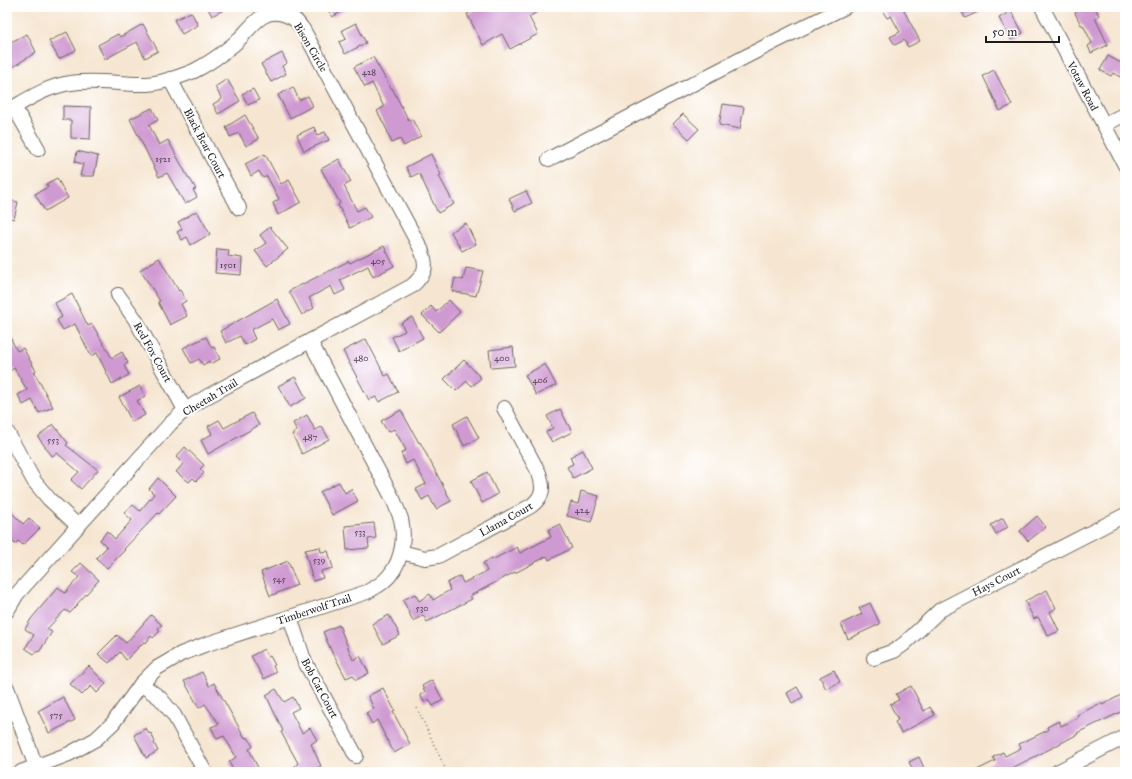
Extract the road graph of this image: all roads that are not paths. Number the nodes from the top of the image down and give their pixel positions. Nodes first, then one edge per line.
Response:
1 (845, 7) edge
2 (1042, 7) edge
3 (170, 79) junction
4 (11, 109) edge
5 (1125, 114) edge
6 (1104, 125) junction
7 (38, 149) dead end
8 (549, 159) dead end
9 (1125, 165) edge
10 (239, 208) dead end
11 (424, 272) joint
12 (118, 295) dead end
13 (310, 341) junction
14 (504, 408) dead end
15 (185, 410) junction
16 (7, 432) edge
17 (1125, 515) edge
18 (78, 526) junction
19 (401, 552) junction
20 (7, 611) edge
21 (290, 616) junction
22 (874, 658) dead end
23 (141, 684) junction
24 (7, 688) edge
25 (1125, 737) edge
26 (356, 756) dead end
27 (38, 769) edge
28 (22, 772) edge
29 (205, 772) edge
30 (1057, 772) edge

1 - 8 street
2 - 6 street, Votaw Road
3 - 4 street, Bison Circle
3 - 10 street, Black Bear Court
3 - 11 street, Bison Circle
4 - 7 street
5 - 6 street
6 - 9 street, Votaw Road
11 - 13 street, Cheetah Trail
12 - 15 street, Red Fox Court
13 - 15 street, Cheetah Trail
13 - 19 street, Timberwolf Trail
14 - 19 street, Llama Court
15 - 18 street, Cheetah Trail
16 - 18 street
17 - 22 street, Hays Court
18 - 20 street, Cheetah Trail
19 - 21 street, Timberwolf Trail
21 - 23 street, Timberwolf Trail
21 - 26 street, Bob Cat Court
23 - 27 street, Timberwolf Trail
23 - 29 street
24 - 27 street
25 - 30 street
27 - 28 street, Timberwolf Trail

